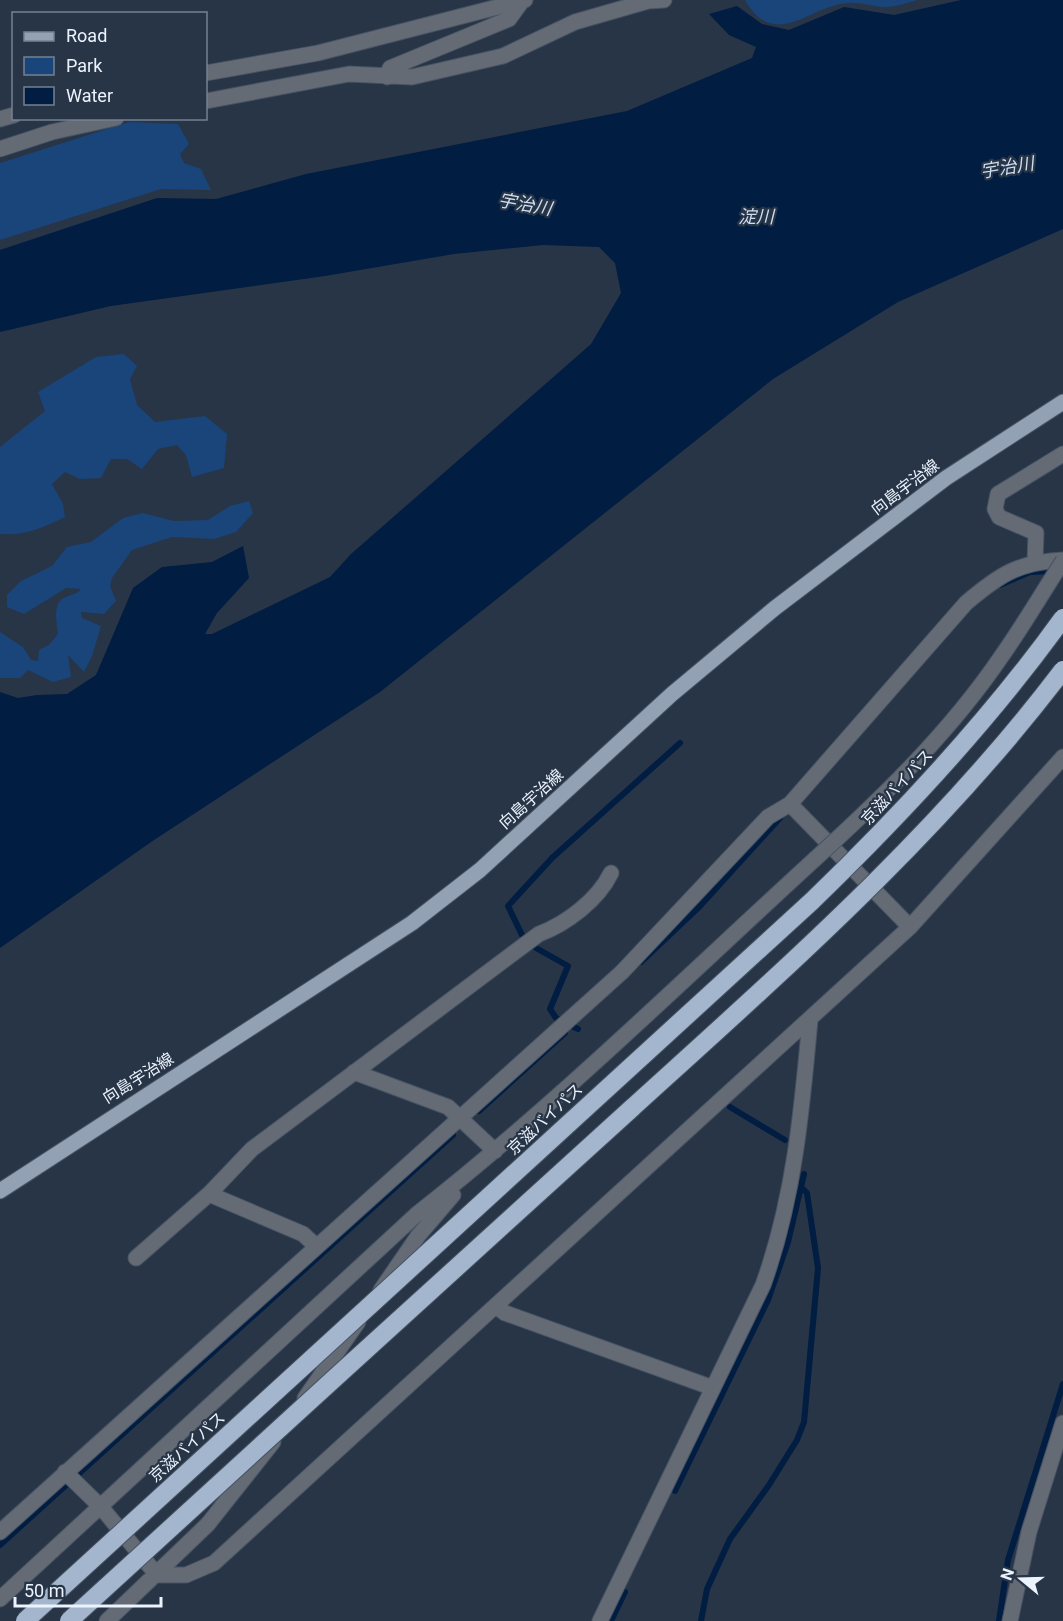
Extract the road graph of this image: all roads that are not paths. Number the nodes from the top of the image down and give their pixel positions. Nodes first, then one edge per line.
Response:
1 (524, 0) edge
2 (664, 0) edge
3 (207, 73) edge
4 (387, 77) junction
5 (207, 101) edge
6 (107, 120) edge
7 (0, 149) edge
8 (1063, 402) edge
9 (1063, 454) edge
10 (1035, 561) junction
11 (1063, 561) edge
12 (1063, 618) edge
13 (1063, 670) edge
14 (1063, 757) edge
15 (790, 804) junction
16 (610, 873) dead end
17 (910, 927) junction
18 (810, 1020) junction
19 (354, 1072) junction
20 (460, 1117) junction
21 (495, 1151) junction
22 (477, 1167) junction
23 (0, 1191) edge
24 (209, 1194) junction
25 (316, 1246) junction
26 (136, 1258) dead end
27 (496, 1306) junction
28 (713, 1388) junction
29 (1063, 1423) edge
30 (66, 1473) junction
31 (101, 1507) junction
32 (0, 1532) edge
33 (157, 1575) junction
34 (0, 1599) edge
35 (25, 1621) edge
36 (69, 1621) edge
37 (108, 1621) edge
38 (600, 1621) edge
39 (1010, 1621) edge

1 - 3 street
1 - 4 street
2 - 4 street
4 - 5 street
6 - 7 street
8 - 23 main road, 向島宇治線
9 - 10 street
10 - 11 street
10 - 15 street
11 - 21 street, bridge
12 - 35 highway, 京滋バイパス, bridge
13 - 36 highway, bridge
14 - 17 street
15 - 17 street
15 - 20 street
16 - 19 street
17 - 18 street
18 - 27 street
18 - 28 street
19 - 20 street
19 - 24 street
20 - 21 street
20 - 25 street
21 - 22 street
22 - 31 street
22 - 33 street
24 - 25 street
24 - 26 street
25 - 30 street
27 - 28 street
27 - 33 street
28 - 38 street
29 - 39 street
30 - 31 street
30 - 32 street
31 - 33 street
31 - 34 street
33 - 37 street

